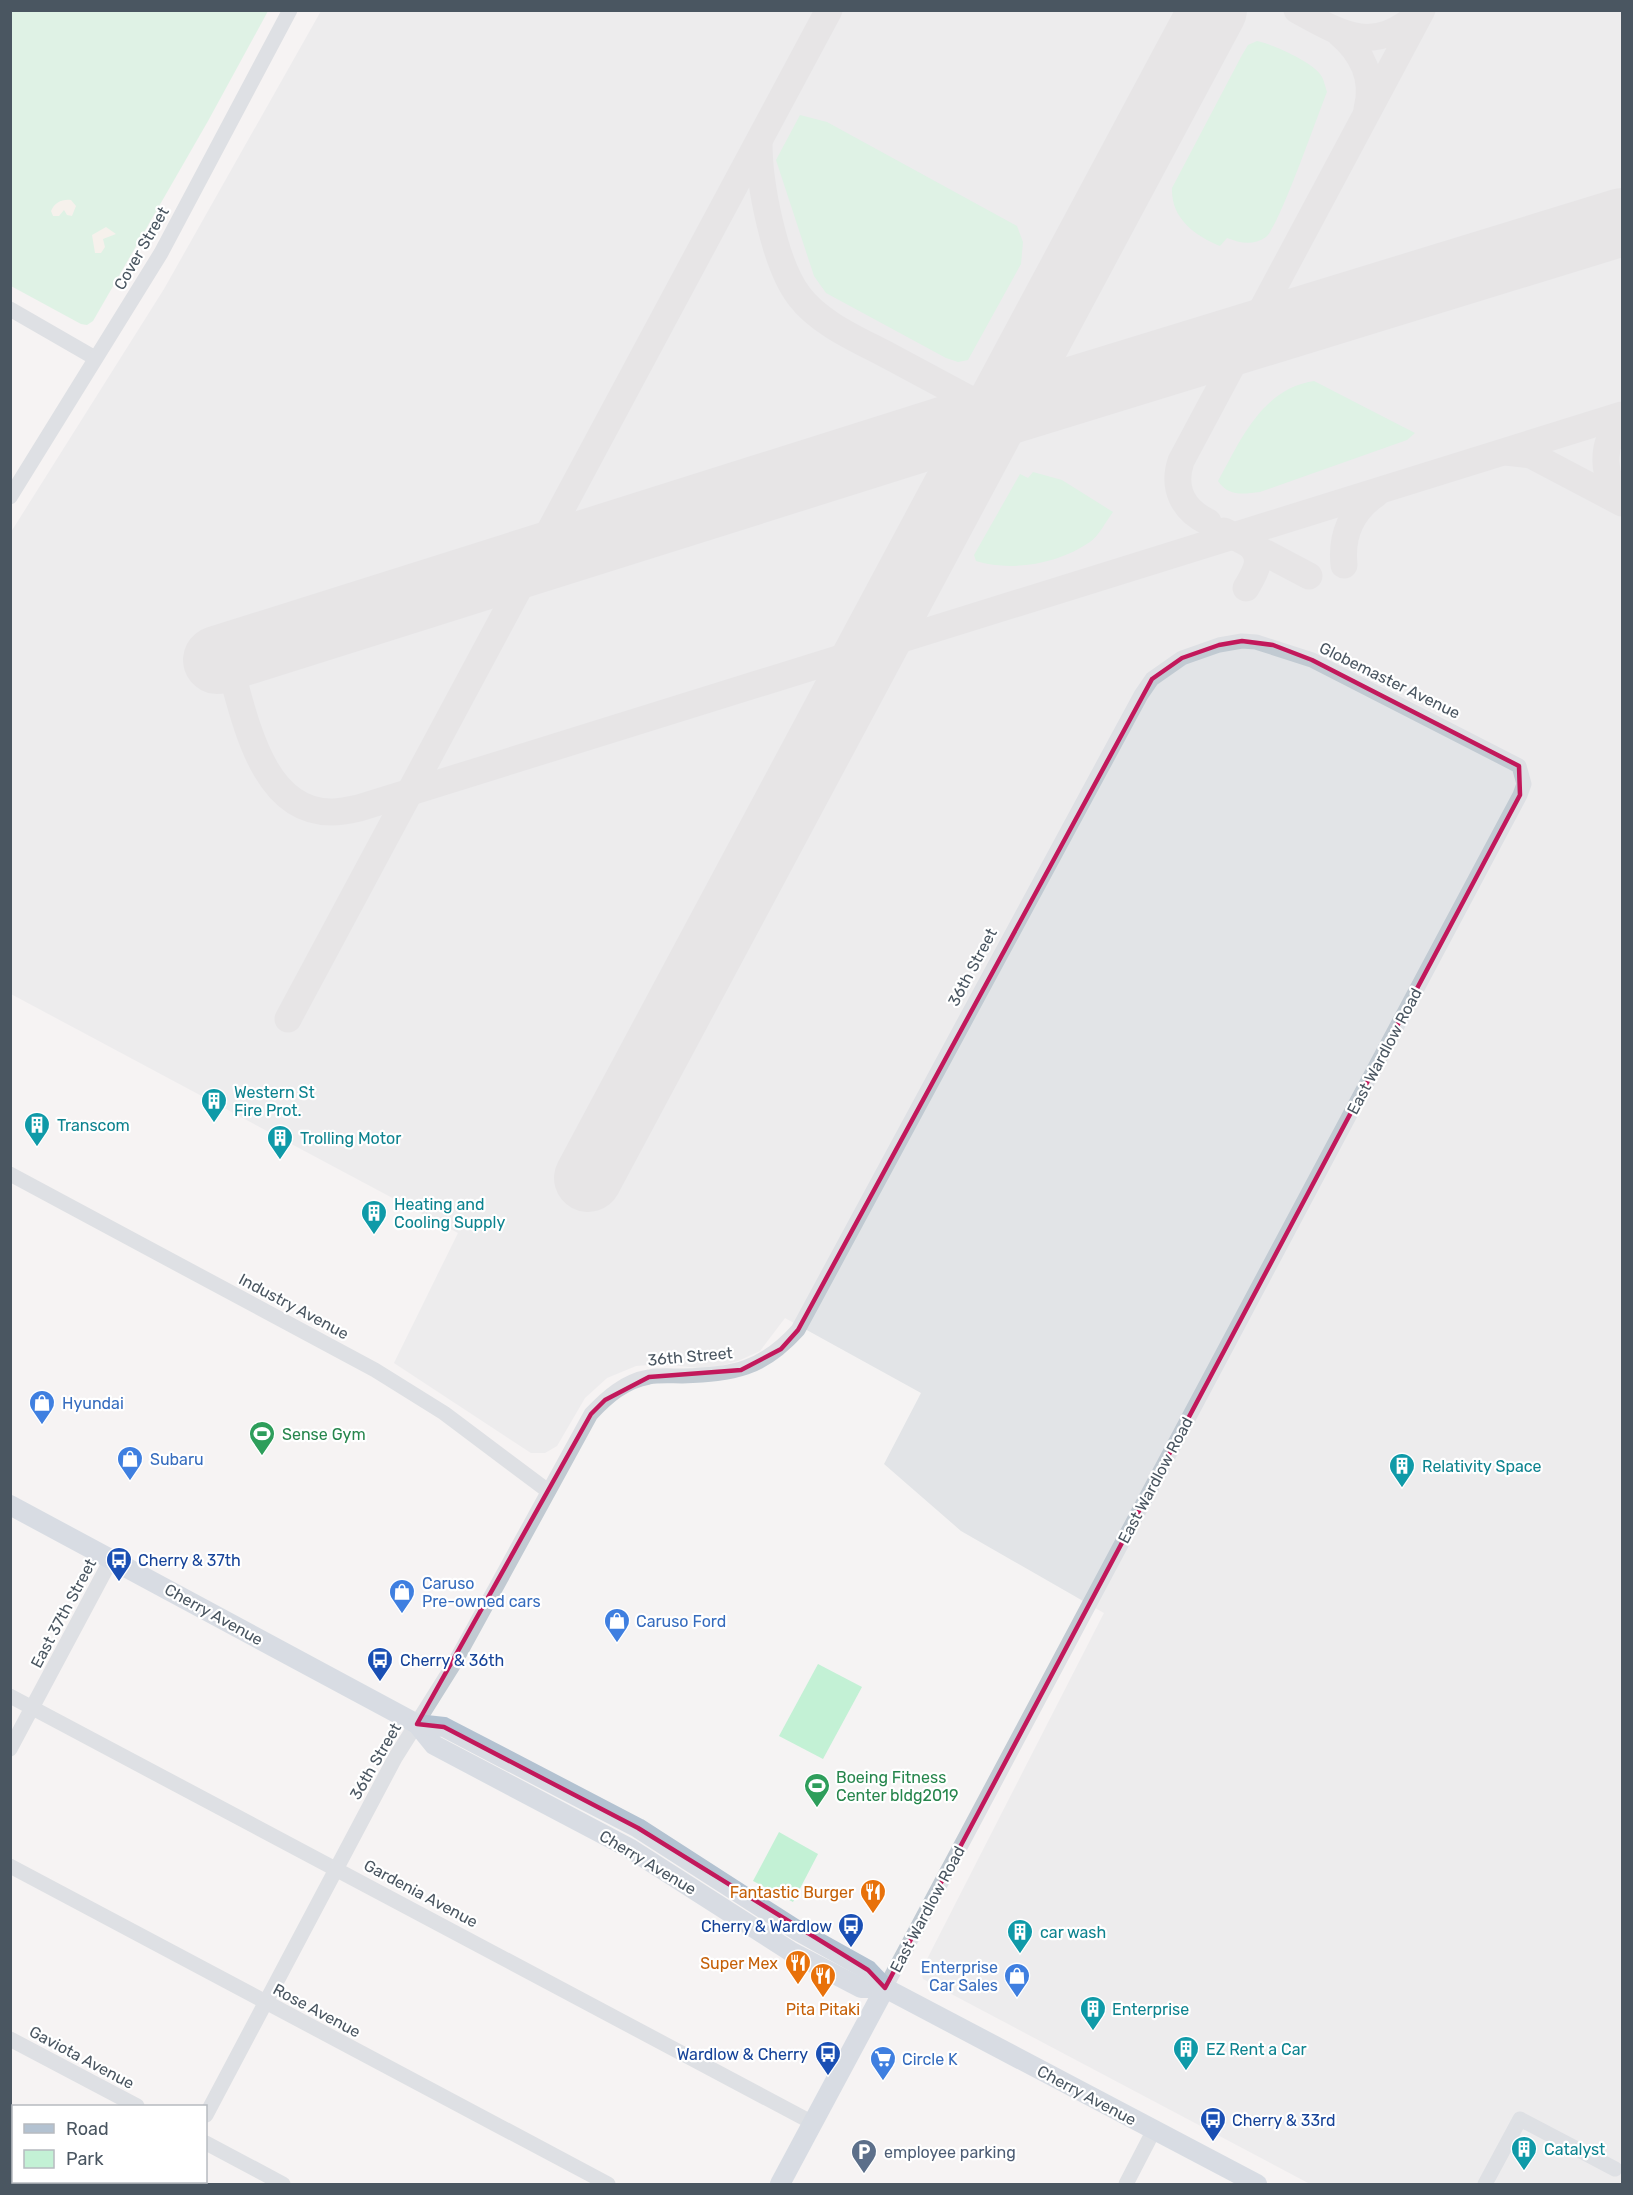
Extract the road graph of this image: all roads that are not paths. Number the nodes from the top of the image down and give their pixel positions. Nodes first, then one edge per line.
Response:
1 (290, 10) edge
2 (10, 309) edge
3 (95, 358) junction
4 (10, 497) edge
5 (1196, 652) joint
6 (1523, 774) joint
7 (10, 1174) edge
8 (548, 1491) junction
9 (10, 1505) edge
10 (112, 1558) junction
11 (10, 1696) edge
12 (33, 1708) junction
13 (417, 1724) junction
14 (10, 1749) edge
15 (10, 1866) edge
16 (337, 1869) junction
17 (885, 1988) junction
18 (265, 2003) junction
19 (10, 2038) edge
20 (135, 2105) edge
21 (207, 2113) edge
22 (813, 2123) junction
23 (1154, 2130) junction
24 (207, 2144) edge
25 (1616, 2169) dead end
26 (283, 2184) edge
27 (608, 2184) edge
28 (780, 2184) edge
29 (1126, 2184) edge
30 (1257, 2184) edge
31 (1485, 2184) edge

1 - 3 street, Cover Street
2 - 3 street
3 - 4 street, Cover Street
5 - 6 street, Globemaster Avenue
5 - 8 street, 36th Street
6 - 17 street, East Wardlow Road
7 - 8 street, Industry Avenue
8 - 13 street, 36th Street
9 - 10 main road, Cherry Avenue
10 - 12 street, East 37th Street
10 - 13 main road, Cherry Avenue
11 - 12 street, Gardenia Avenue
12 - 14 street, East 37th Street
12 - 16 street, Gardenia Avenue
13 - 16 street, 36th Street
13 - 17 main road, Cherry Avenue
15 - 18 street, Rose Avenue
16 - 18 street, 36th Street
16 - 22 street, Gardenia Avenue
17 - 22 main road, East Wardlow Road
17 - 23 main road, Cherry Avenue
18 - 21 street, 36th Street
18 - 27 street, Rose Avenue
19 - 20 street, Gaviota Avenue
22 - 28 main road, East Wardlow Road
23 - 29 street
23 - 30 main road, Cherry Avenue
24 - 26 street
25 - 31 street

